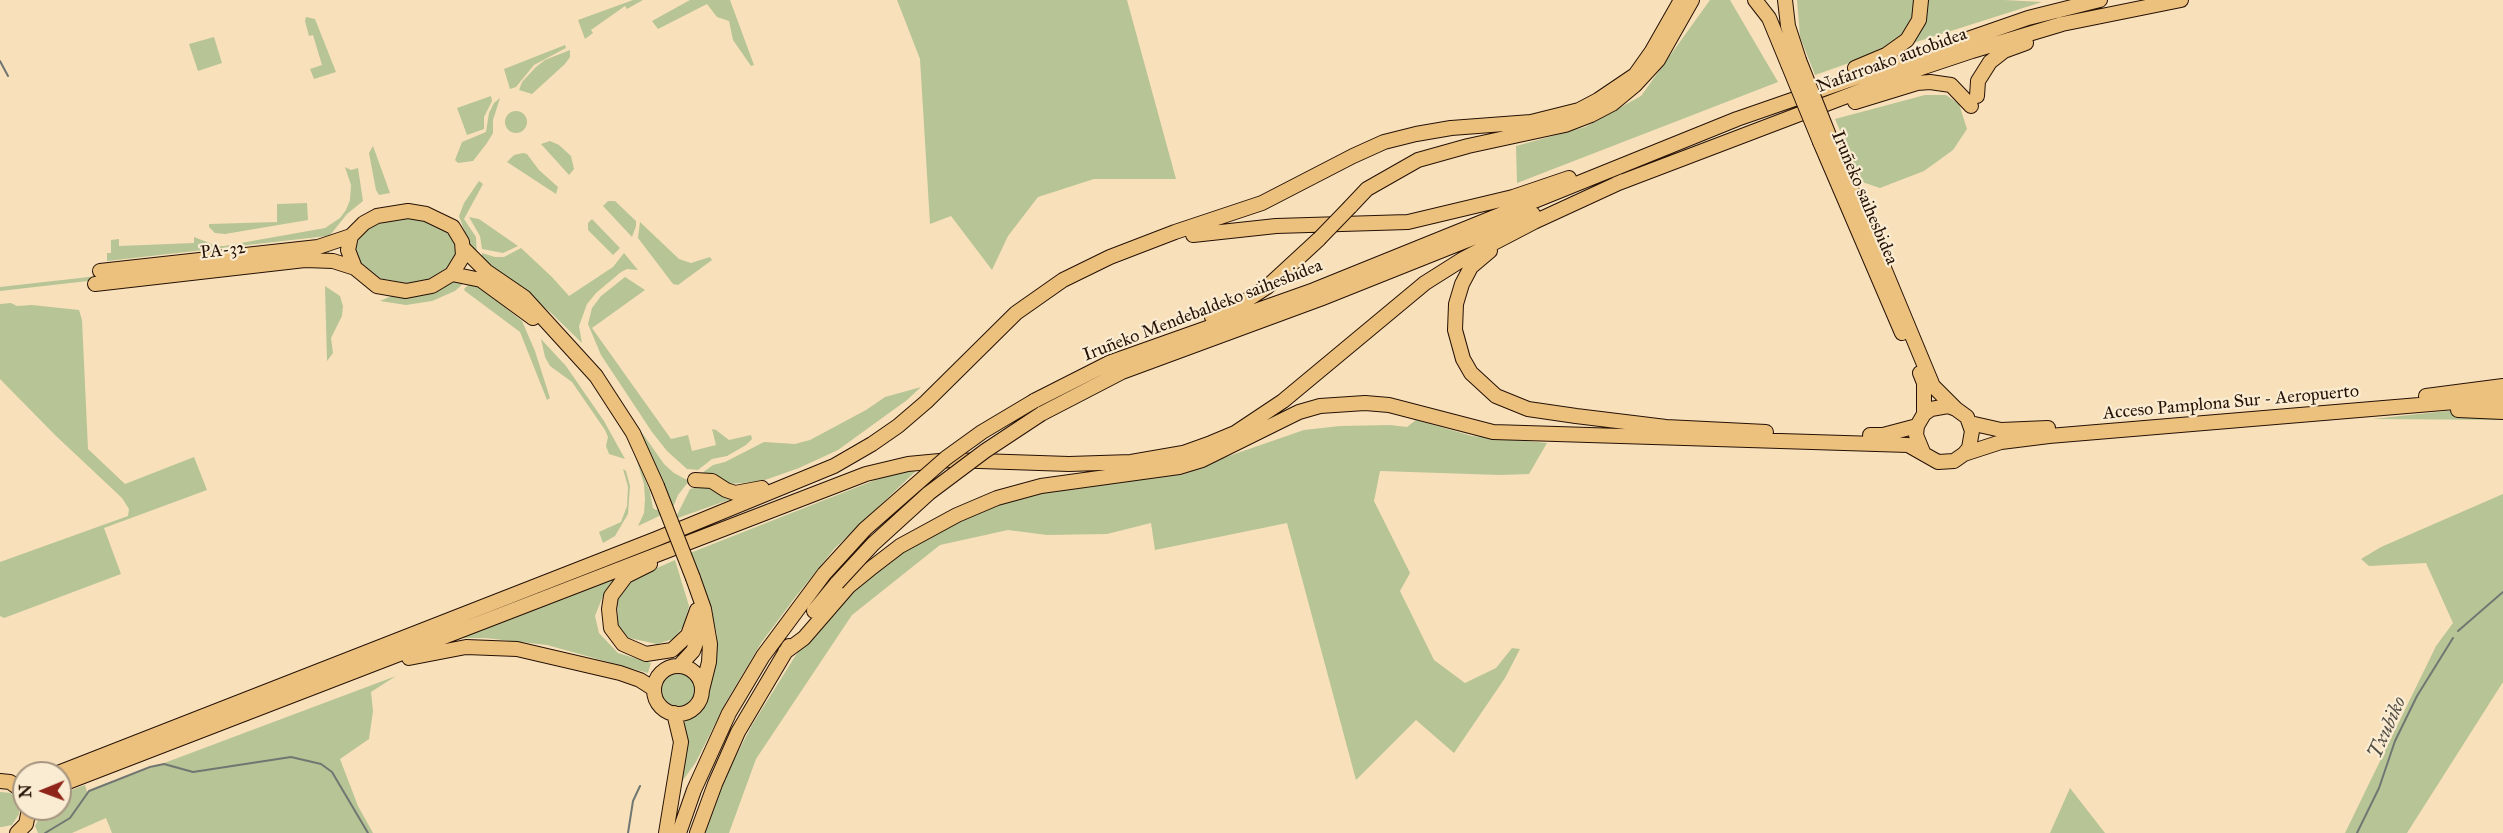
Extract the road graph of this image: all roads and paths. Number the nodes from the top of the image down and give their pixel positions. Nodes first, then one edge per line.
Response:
1 (1681, 0) edge
2 (1692, 0) edge
3 (1755, 0) edge
4 (1785, 0) edge
5 (1921, 0) edge
6 (2100, 0) edge
7 (2181, 0) edge
8 (2083, 21) junction
9 (1794, 62) junction
10 (1798, 114) junction
11 (1518, 130) junction
12 (1825, 140) junction
13 (1618, 167) junction
14 (1577, 175) junction
15 (1623, 181) junction
16 (1515, 232) junction
17 (351, 236) junction
18 (1149, 242) junction
19 (464, 249) junction
20 (355, 268) junction
21 (453, 274) junction
22 (524, 297) junction
23 (1170, 340) junction
24 (597, 364) dead end
25 (2503, 386) edge
26 (2503, 398) edge
27 (1037, 408) junction
28 (1956, 409) junction
29 (2370, 410) junction
30 (2503, 412) edge
31 (1921, 420) junction
32 (1970, 423) junction
33 (1223, 449) junction
34 (1923, 452) junction
35 (856, 454) junction
36 (1964, 454) junction
37 (1017, 462) junction
38 (695, 480) dead end
39 (655, 487) junction
40 (756, 514) junction
41 (691, 579) junction
42 (698, 610) junction
43 (785, 652) junction
44 (679, 666) junction
45 (355, 672) junction
46 (654, 689) junction
47 (702, 690) junction
48 (674, 714) junction
49 (72, 768) edge
50 (72, 780) edge
51 (27, 821) edge
52 (17, 833) edge
53 (666, 833) edge
54 (679, 833) edge
55 (697, 833) edge

1 - 11 highway
2 - 11 highway
3 - 9 highway, Iruñeko saihesbidea
4 - 9 highway, Iruñeko saihesbidea
5 - 14 highway
6 - 13 highway, Nafarroako autobidea
7 - 8 highway, Nafarroako autobidea
8 - 10 highway, Nafarroako autobidea
8 - 10 highway
9 - 12 highway, Iruñeko saihesbidea, bridge
10 - 15 highway, Nafarroako autobidea
11 - 18 highway
11 - 23 highway, bridge
12 - 28 highway, Iruñeko saihesbidea
12 - 31 highway, Iruñeko saihesbidea
13 - 14 highway
13 - 23 highway, Iruñeko Mendebaldeko saihesbidea
14 - 18 highway
15 - 16 highway
15 - 27 highway, Iruñeko Mendebaldeko saihesbidea
16 - 31 highway
16 - 37 highway
17 - 19 highway
17 - 20 highway
17 - 20 highway, PA-32 / PA-32
18 - 35 highway
19 - 21 highway
19 - 22 highway
20 - 21 highway, PA-32
21 - 39 highway
22 - 24 highway
22 - 39 highway
23 - 27 highway, Iruñeko Mendebaldeko saihesbidea
25 - 32 highway, Acceso Pamplona Sur - Aeropuerto
26 - 29 highway, Acceso Pamplona Sur - Aeropuerto
27 - 43 highway, Iruñeko Mendebaldeko saihesbidea, bridge
27 - 54 highway, Iruñeko Mendebaldeko saihesbidea, bridge
28 - 31 highway
28 - 32 highway
29 - 30 highway
29 - 36 highway, Acceso Pamplona Sur - Aeropuerto
31 - 34 highway
32 - 36 highway
33 - 34 highway
33 - 37 highway
33 - 43 highway
34 - 36 highway
35 - 38 highway
35 - 49 highway
37 - 40 highway
39 - 41 highway, bridge
40 - 42 highway
40 - 45 highway
41 - 42 highway
41 - 47 highway
42 - 44 highway
43 - 55 highway, Iruñeko Mendebaldeko saihesbidea
44 - 46 highway
44 - 47 highway
45 - 46 highway
45 - 50 highway
46 - 48 highway
47 - 48 highway
48 - 53 highway
51 - 52 highway

